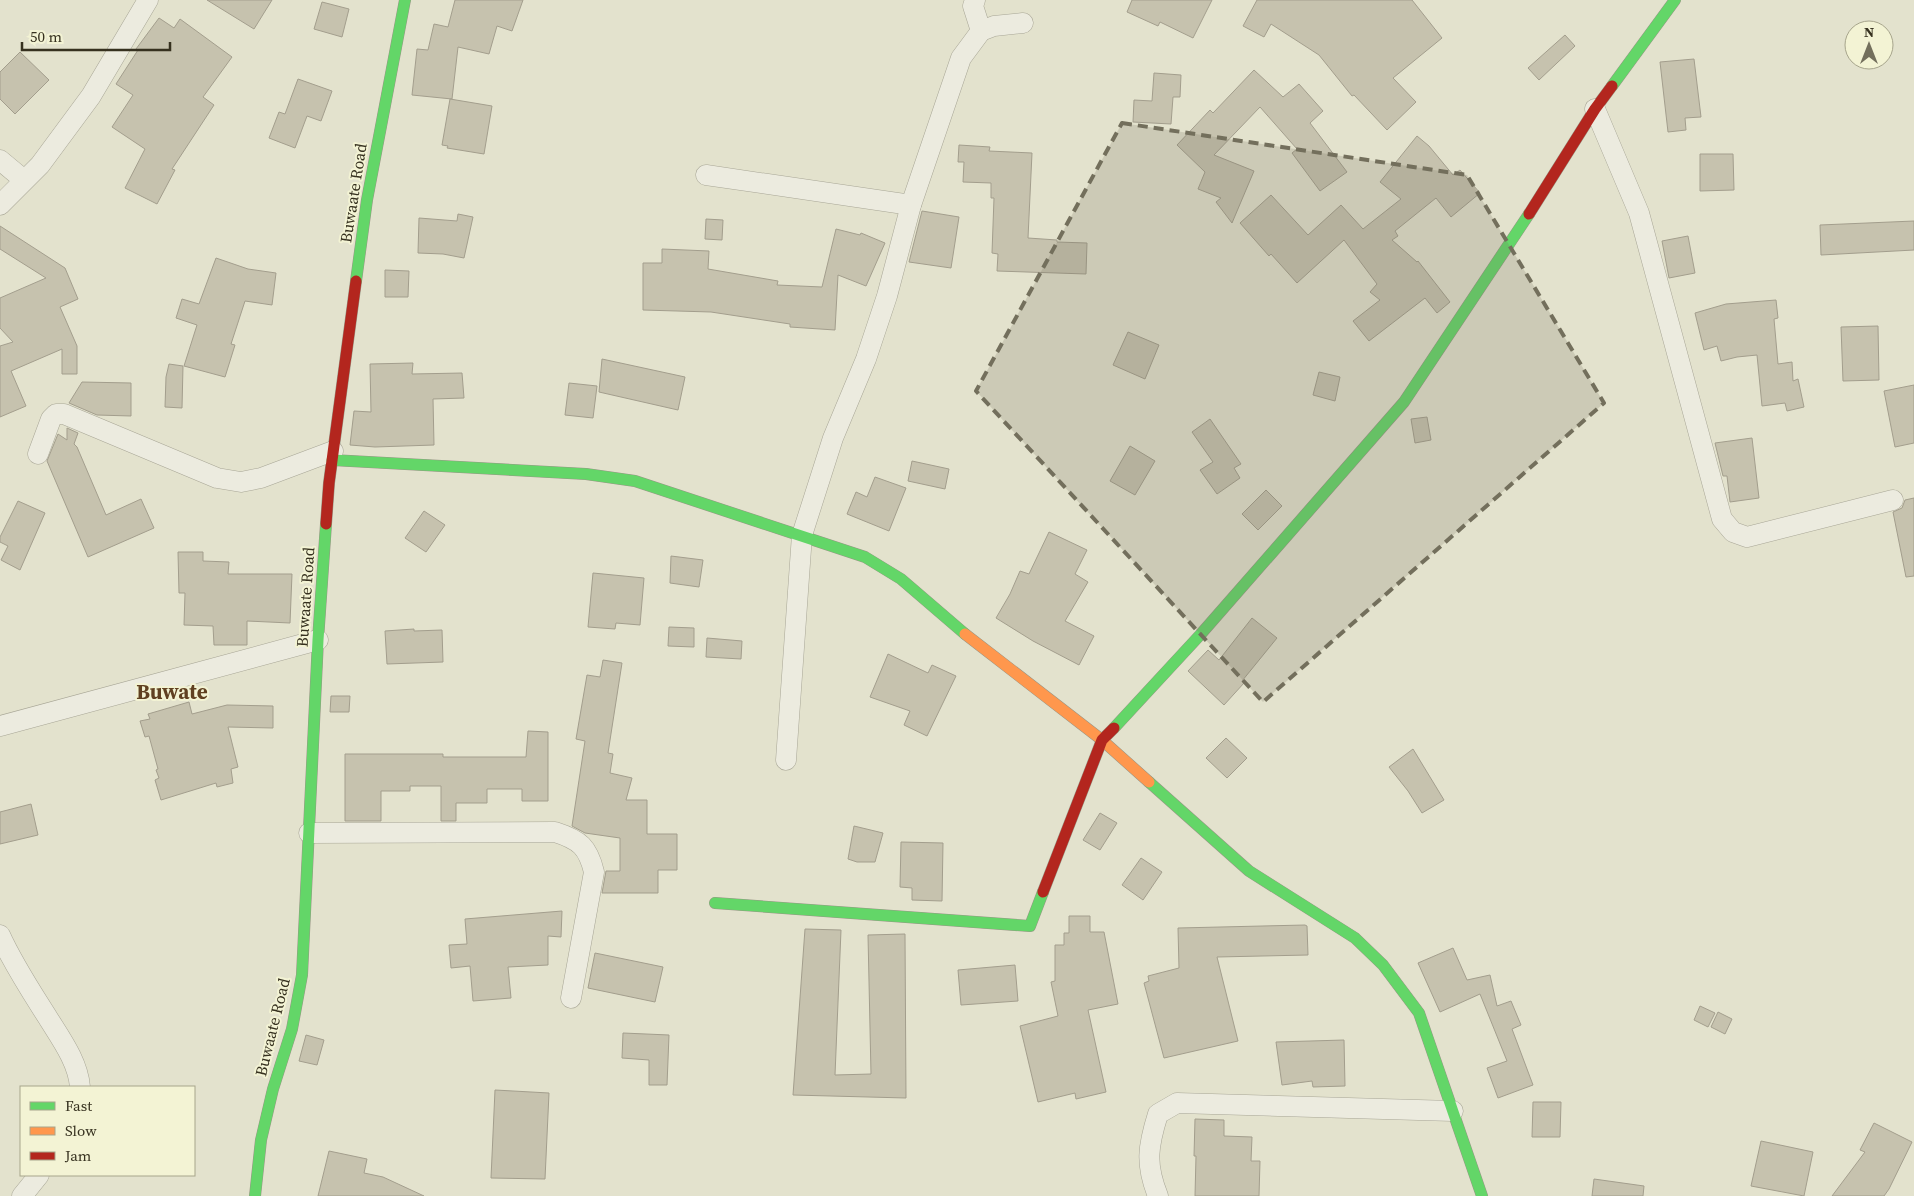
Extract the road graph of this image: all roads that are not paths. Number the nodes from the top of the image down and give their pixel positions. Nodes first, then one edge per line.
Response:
1 (148, 0) edge
2 (405, 0) edge
3 (975, 0) edge
4 (1675, 0) edge
5 (1023, 23) dead end
6 (981, 31) junction
7 (1595, 109) junction
8 (0, 160) edge
9 (706, 175) dead end
10 (24, 180) junction
11 (0, 204) edge
12 (911, 205) junction
13 (38, 454) dead end
14 (333, 455) junction
15 (1893, 500) dead end
16 (802, 535) junction
17 (318, 640) junction
18 (0, 726) edge
19 (1102, 740) junction
20 (786, 760) dead end
21 (309, 833) junction
22 (715, 903) dead end
23 (0, 934) edge
24 (571, 998) dead end
25 (80, 1086) edge
26 (1453, 1111) junction
27 (38, 1176) edge
28 (22, 1196) edge
29 (255, 1196) edge
30 (1158, 1196) edge
31 (1482, 1196) edge

1 - 10 street
2 - 14 street, Buwaate Road
3 - 6 street
4 - 7 street
5 - 6 street
6 - 12 street
7 - 15 street
7 - 19 street
8 - 10 street
9 - 12 street
10 - 11 street
12 - 16 street
13 - 14 street
14 - 16 street
14 - 17 street, Buwaate Road
16 - 19 street
16 - 20 street
17 - 18 street
17 - 21 street, Buwaate Road
19 - 22 street
19 - 26 street
21 - 24 street
21 - 29 street, Buwaate Road
23 - 25 street
26 - 30 street
26 - 31 street
27 - 28 street

